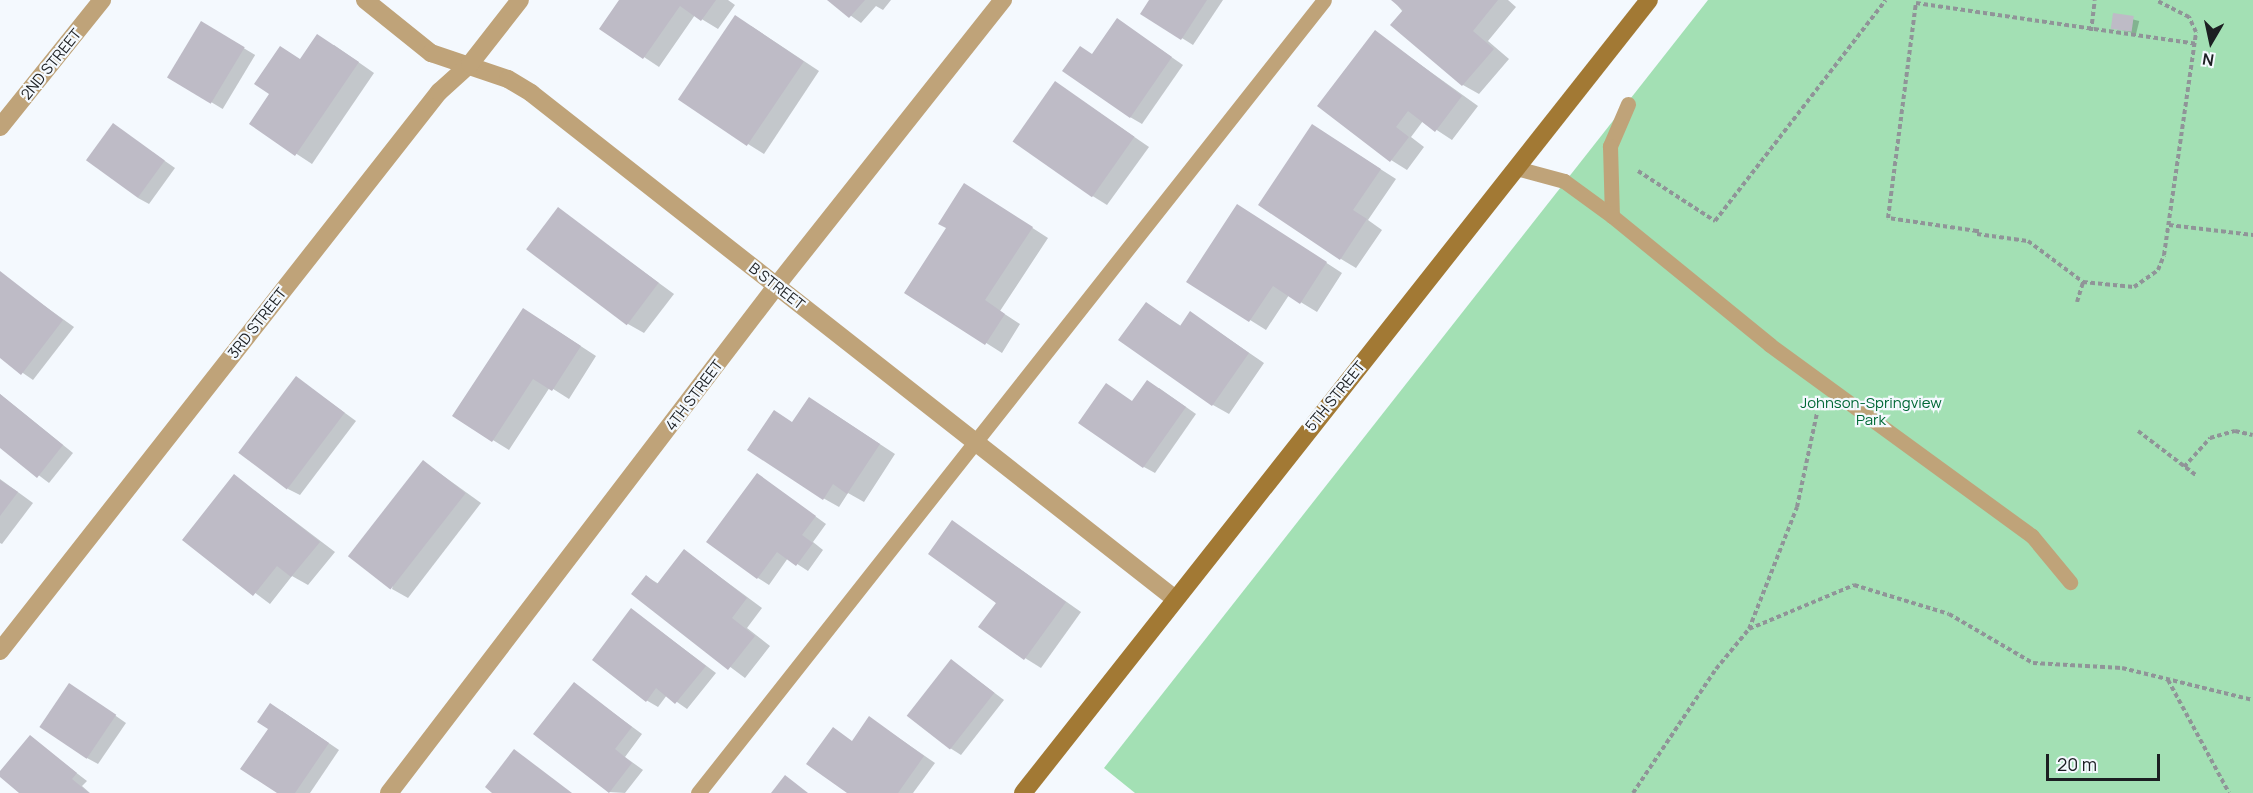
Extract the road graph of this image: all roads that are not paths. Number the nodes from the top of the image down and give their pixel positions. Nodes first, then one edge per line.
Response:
1 (102, 0) edge
2 (365, 0) edge
3 (520, 0) edge
4 (1003, 0) edge
5 (1324, 0) edge
6 (1649, 0) edge
7 (470, 64) junction
8 (1628, 104) dead end
9 (0, 127) edge
10 (1516, 168) junction
11 (1612, 216) junction
12 (777, 285) junction
13 (974, 441) junction
14 (2070, 582) dead end
15 (1174, 598) junction
16 (0, 651) edge
17 (389, 793) edge
18 (698, 793) edge
19 (1023, 793) edge

1 - 9 street, 2ND STREET
2 - 7 street, B STREET
3 - 7 street, 3RD STREET
4 - 12 street, 4TH STREET
5 - 13 lane
6 - 10 street, 5TH STREET
7 - 12 street, B STREET
7 - 16 street, 3RD STREET
8 - 11 lane
10 - 11 lane
10 - 15 street, 5TH STREET
11 - 14 lane
12 - 13 street, B STREET
12 - 17 street, 4TH STREET
13 - 15 street, B STREET
13 - 18 lane
15 - 19 street, 5TH STREET

